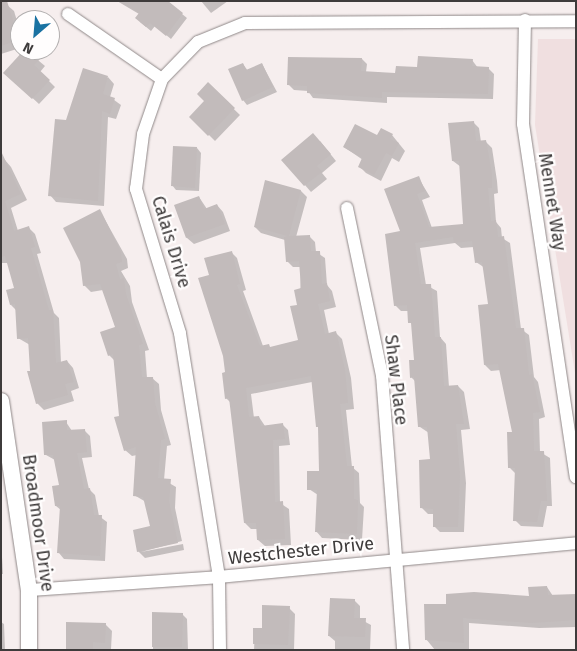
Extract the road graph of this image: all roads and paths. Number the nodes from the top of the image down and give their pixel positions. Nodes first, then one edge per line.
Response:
1 (68, 14) dead end
2 (525, 20) junction
3 (576, 21) edge
4 (162, 79) junction
5 (347, 208) dead end
6 (1, 401) edge
7 (576, 477) edge
8 (576, 543) edge
9 (394, 559) junction
10 (219, 577) junction
11 (29, 590) junction
12 (29, 650) edge
13 (220, 650) edge
14 (403, 650) edge

1 - 4 street
2 - 3 street, Calais Drive
2 - 4 street, Calais Drive
2 - 7 street, Mennet Way
4 - 10 street, Calais Drive
5 - 9 street, Shaw Place
6 - 11 street, Broadmoor Drive
8 - 9 street, Westchester Drive
9 - 10 street, Westchester Drive
9 - 14 street, Shaw Place
10 - 11 street, Westchester Drive
10 - 13 street, Calais Drive
11 - 12 street, Broadmoor Drive

